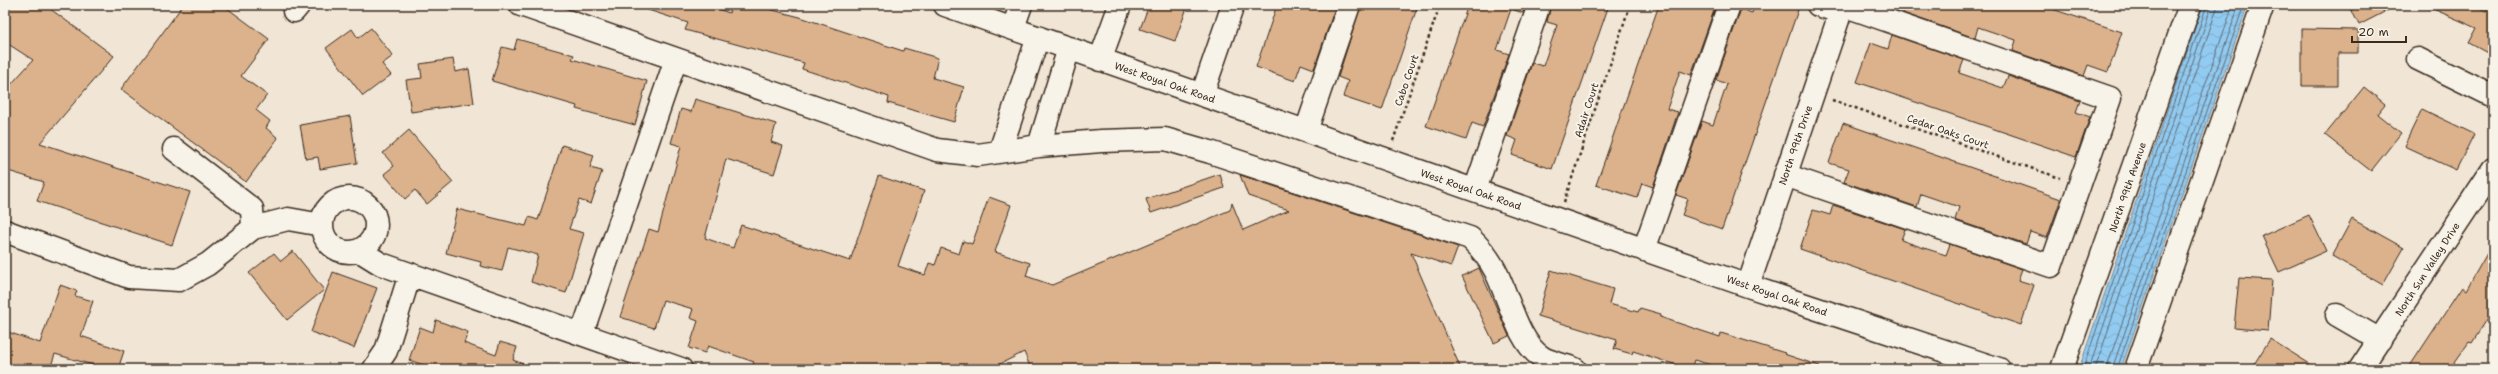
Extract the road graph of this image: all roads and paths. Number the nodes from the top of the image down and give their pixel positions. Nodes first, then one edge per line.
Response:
1 (520, 5) edge
2 (945, 5) edge
3 (1021, 5) edge
4 (1120, 5) edge
5 (1233, 5) edge
6 (1349, 5) edge
7 (1440, 5) edge
8 (1539, 5) edge
9 (1630, 5) edge
10 (1729, 5) edge
11 (1818, 5) edge
12 (2263, 5) edge
13 (2185, 6) edge
14 (1842, 7) edge
15 (1013, 28) junction
16 (1038, 37) junction
17 (1069, 48) junction
18 (676, 58) junction
19 (2418, 59) dead end
20 (1100, 60) junction
21 (1024, 83) junction
22 (1054, 94) junction
23 (1813, 94) junction
24 (1202, 95) junction
25 (2493, 96) edge
26 (1306, 132) junction
27 (1039, 146) junction
28 (174, 149) dead end
29 (1000, 151) junction
30 (1387, 160) junction
31 (2493, 169) edge
32 (1785, 176) junction
33 (2079, 184) junction
34 (1475, 190) junction
35 (1559, 220) junction
36 (322, 225) junction
37 (254, 228) junction
38 (5, 231) edge
39 (360, 250) junction
40 (1644, 250) junction
41 (410, 274) junction
42 (1748, 286) junction
43 (2337, 315) dead end
44 (582, 333) junction
45 (2380, 340) junction
46 (374, 369) edge
47 (681, 369) edge
48 (1575, 369) edge
49 (1999, 369) edge
50 (2062, 369) edge
51 (2136, 369) edge
52 (2360, 369) edge

1 - 18 street
2 - 15 street, West Royal Oak Road
3 - 15 street
4 - 20 street
5 - 24 street
6 - 26 street
7 - 30 path, Cabo Court
8 - 34 street
9 - 35 path, Adair Court
10 - 40 street
11 - 14 street
12 - 51 street
13 - 50 street, North 99th Avenue
14 - 23 street, North 99th Drive
14 - 33 street
15 - 16 street, West Royal Oak Road
16 - 17 street, West Royal Oak Road
16 - 21 street
17 - 20 street, West Royal Oak Road
17 - 22 street
18 - 29 street
18 - 44 street
19 - 25 street
20 - 24 street, West Royal Oak Road
21 - 22 street
21 - 29 street
22 - 27 street
23 - 32 street, North 99th Drive
23 - 33 path, Cedar Oaks Court
24 - 26 street, West Royal Oak Road
26 - 30 street, West Royal Oak Road
27 - 29 street
27 - 48 street
28 - 37 street
30 - 34 street, West Royal Oak Road
31 - 45 street, North Sun Valley Drive
32 - 33 street
32 - 42 street, North 99th Drive
34 - 35 street, West Royal Oak Road
35 - 40 street, West Royal Oak Road
36 - 37 street
36 - 39 street
36 - 39 street
37 - 38 street
39 - 41 street
40 - 42 street, West Royal Oak Road
41 - 44 street
41 - 46 street
42 - 49 street, West Royal Oak Road
43 - 45 street
44 - 47 street
45 - 52 street, North Sun Valley Drive

